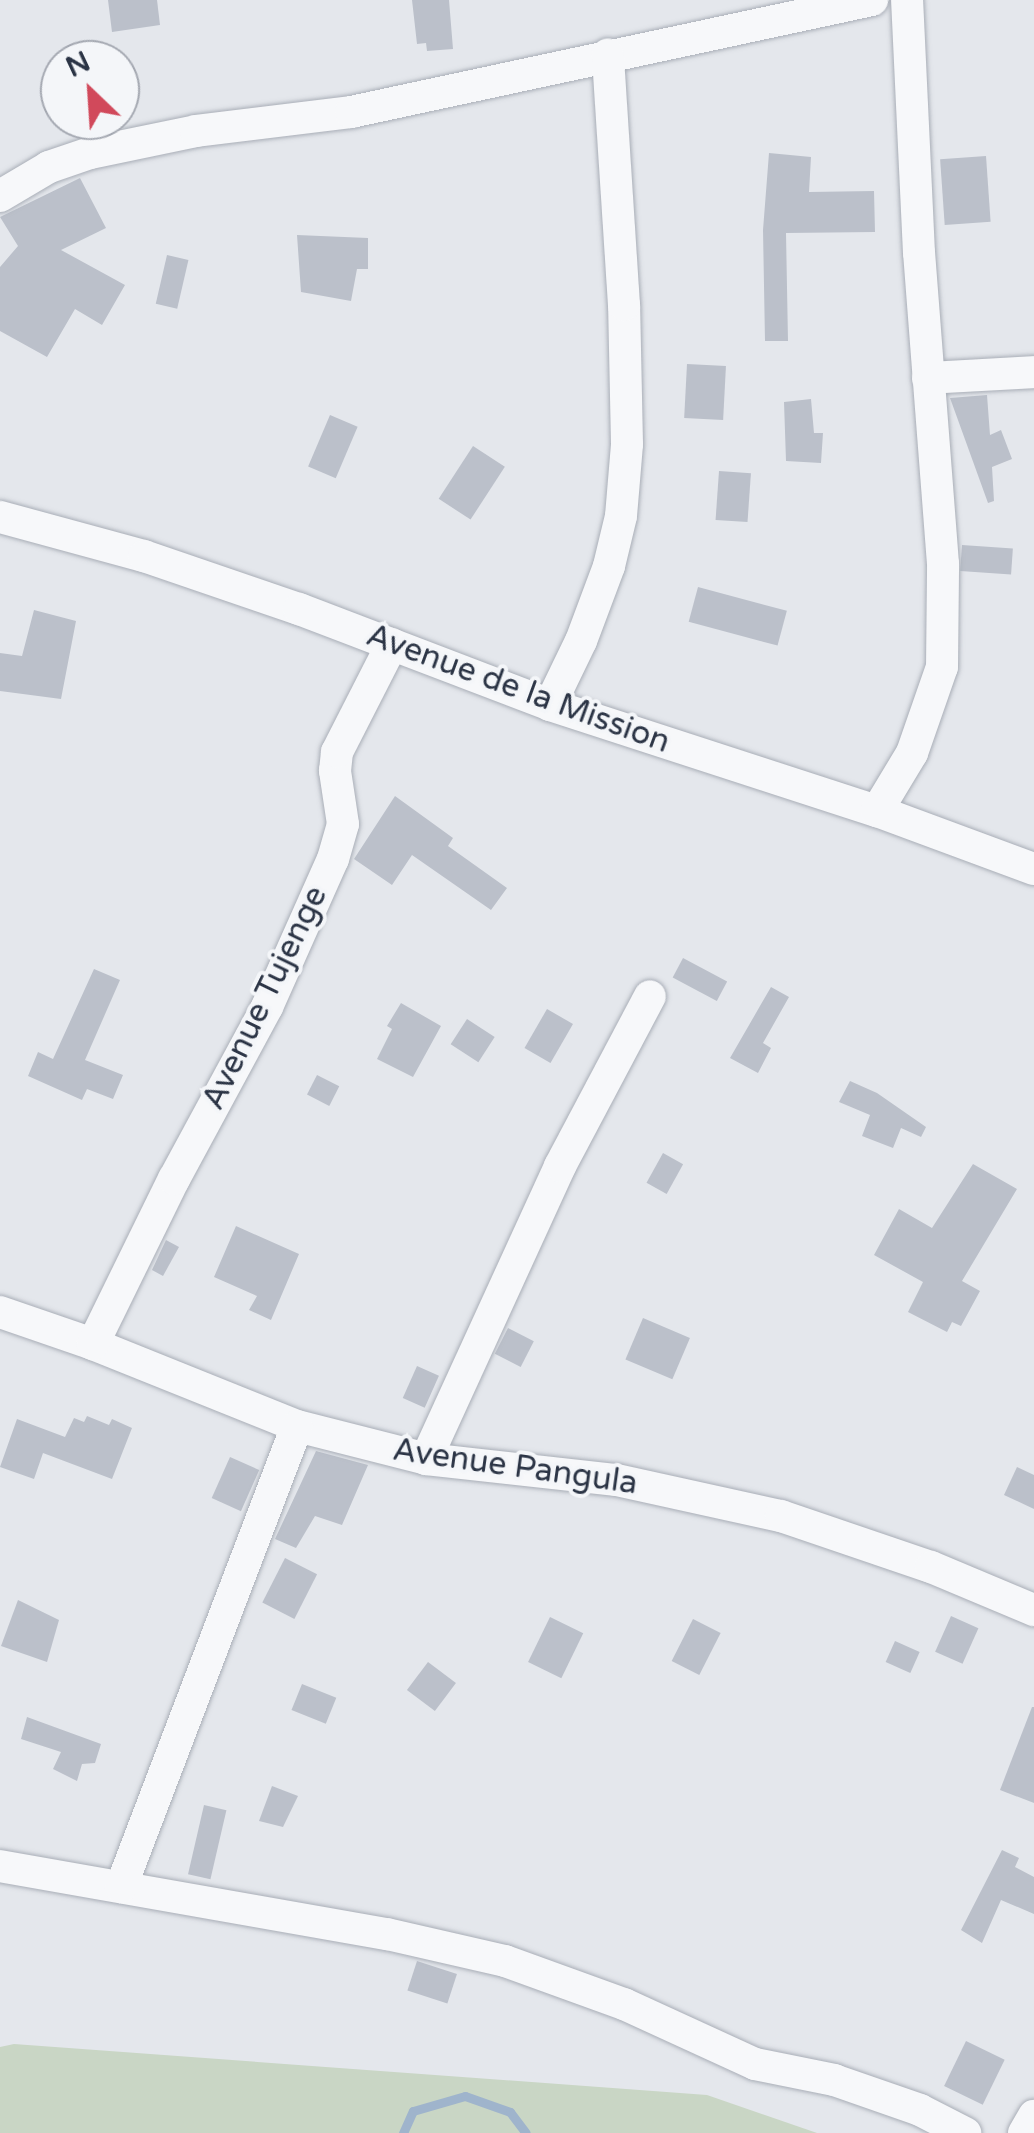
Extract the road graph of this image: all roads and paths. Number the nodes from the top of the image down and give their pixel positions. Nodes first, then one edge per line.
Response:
1 (872, 0) edge
2 (907, 0) edge
3 (608, 55) junction
4 (0, 196) edge
5 (1034, 372) edge
6 (928, 378) junction
7 (0, 518) edge
8 (392, 644) junction
9 (550, 705) junction
10 (877, 811) junction
11 (1034, 868) edge
12 (650, 996) dead end
13 (0, 1312) edge
14 (93, 1344) junction
15 (297, 1426) junction
16 (426, 1458) junction
17 (1034, 1610) edge
18 (0, 1866) edge
19 (121, 1887) junction
20 (1034, 2116) edge
21 (965, 2133) edge
22 (1024, 2133) edge

1 - 3 street
2 - 6 street
3 - 4 street
3 - 9 street
5 - 6 street
6 - 10 street
7 - 8 street, Avenue de la Mission
8 - 9 street, Avenue de la Mission
8 - 14 street, Avenue Tujenge
9 - 10 street, Avenue de la Mission
10 - 11 street, Avenue de la Mission
12 - 16 street
13 - 14 street, Avenue Pangula
14 - 15 street, Avenue Pangula
15 - 16 street, Avenue Pangula
15 - 19 street
16 - 17 street, Avenue Pangula
18 - 19 street
19 - 21 street
20 - 22 street

